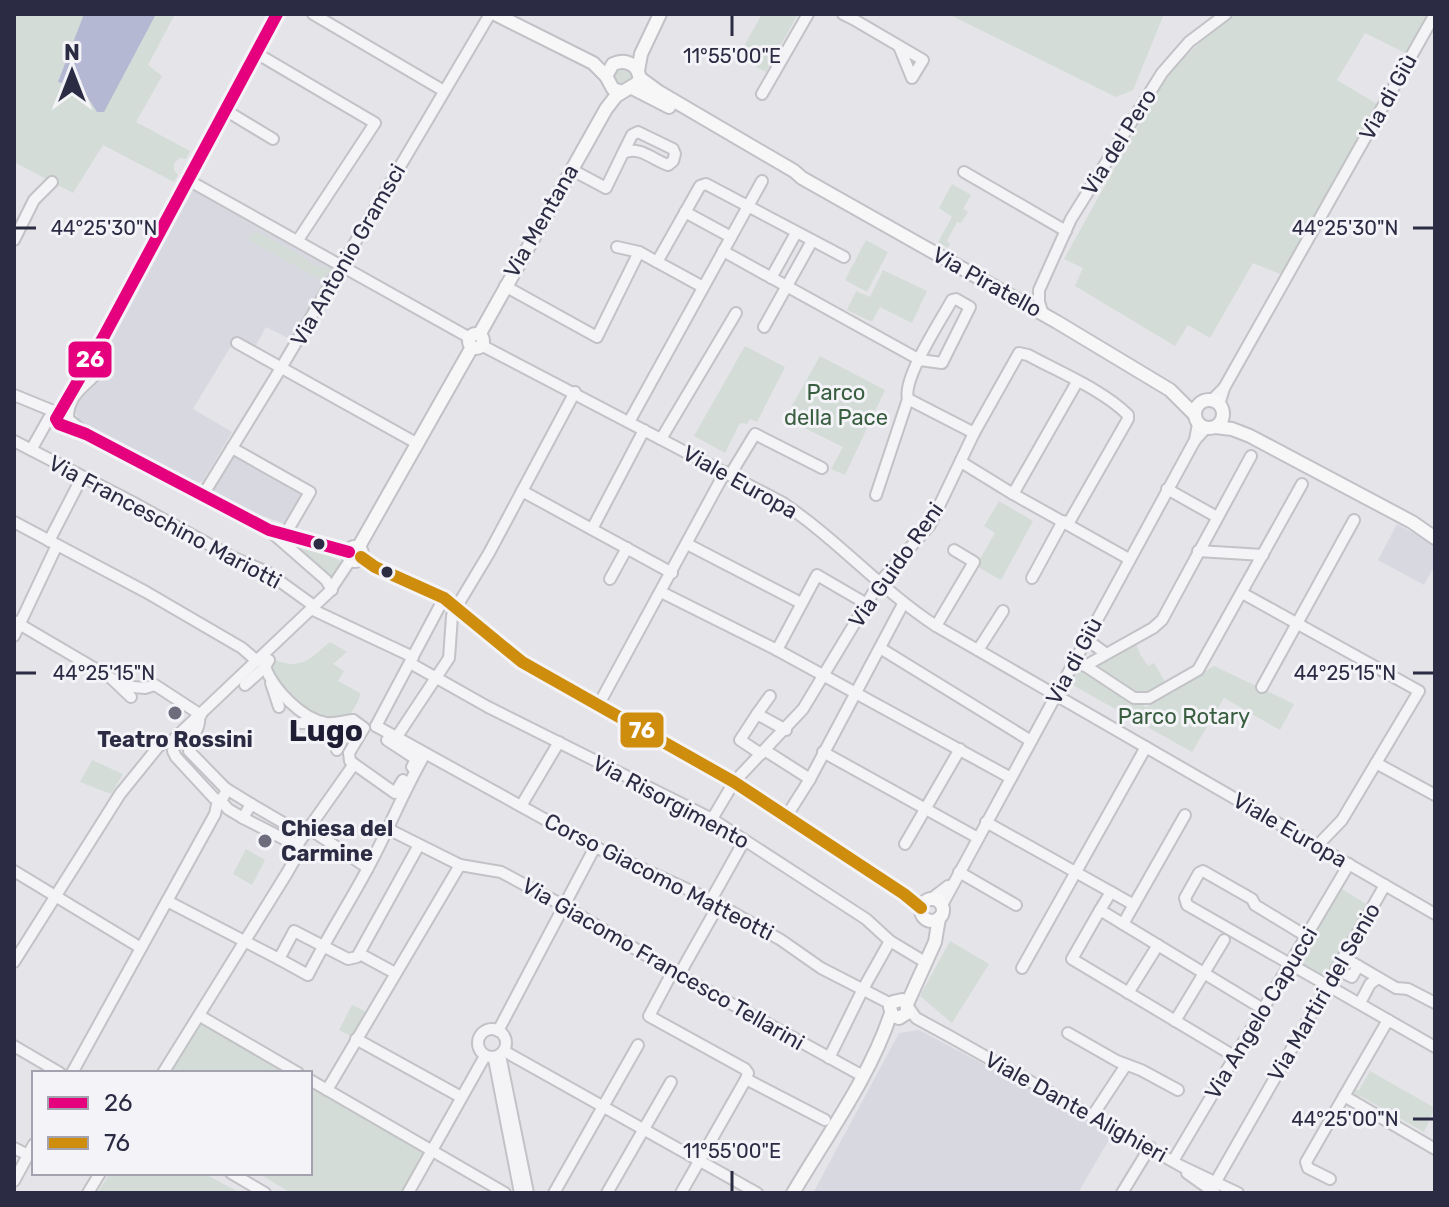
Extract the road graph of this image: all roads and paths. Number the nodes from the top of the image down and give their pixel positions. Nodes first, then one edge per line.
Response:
1 (277, 14) edge
2 (313, 14) edge
3 (493, 14) edge
4 (509, 14) edge
5 (660, 14) edge
6 (808, 14) edge
7 (843, 14) edge
8 (1226, 14) edge
9 (1435, 14) edge
10 (653, 27) junction
11 (899, 46) dead end
12 (256, 53) junction
13 (619, 62) junction
14 (608, 81) junction
15 (633, 82) junction
16 (444, 91) junction
17 (762, 94) dead end
18 (606, 109) junction
19 (225, 110) junction
20 (273, 139) dead end
21 (623, 153) junction
22 (576, 172) dead end
23 (964, 172) dead end
24 (188, 180) junction
25 (762, 181) dead end
26 (52, 182) dead end
27 (747, 208) junction
28 (685, 212) junction
29 (1066, 231) junction
30 (796, 233) junction
31 (731, 237) junction
32 (14, 240) edge
33 (298, 240) junction
34 (812, 241) junction
35 (617, 247) dead end
36 (723, 251) junction
37 (639, 252) junction
38 (844, 257) dead end
39 (657, 262) junction
40 (341, 265) junction
41 (771, 278) junction
42 (505, 286) junction
43 (703, 287) junction
44 (787, 287) junction
45 (1039, 290) junction
46 (1013, 297) junction
47 (736, 313) dead end
48 (1043, 314) junction
49 (764, 327) dead end
50 (475, 341) junction
51 (237, 343) dead end
52 (920, 360) junction
53 (281, 368) junction
54 (1077, 382) junction
55 (1170, 390) junction
56 (575, 392) junction
57 (19, 397) edge
58 (908, 399) junction
59 (1214, 405) junction
60 (61, 417) junction
61 (629, 422) junction
62 (1204, 423) junction
63 (644, 430) junction
64 (974, 433) junction
65 (1250, 436) junction
66 (661, 439) junction
67 (14, 441) edge
68 (418, 444) junction
69 (232, 448) junction
70 (31, 450) junction
71 (1251, 456) dead end
72 (961, 462) junction
73 (822, 468) dead end
74 (728, 473) junction
75 (82, 477) junction
76 (1302, 484) dead end
77 (1167, 489) junction
78 (522, 491) junction
79 (1013, 494) junction
80 (203, 495) junction
81 (876, 495) dead end
82 (1217, 517) junction
83 (1354, 520) dead end
84 (14, 522) edge
85 (1066, 522) junction
86 (592, 529) junction
87 (269, 530) junction
88 (286, 533) junction
89 (1435, 538) edge
90 (53, 543) junction
91 (687, 544) junction
92 (627, 548) junction
93 (954, 550) dead end
94 (1198, 551) junction
95 (355, 554) junction
96 (1263, 555) junction
97 (1129, 559) junction
98 (672, 573) junction
99 (1032, 578) dead end
100 (610, 579) dead end
101 (879, 583) junction
102 (332, 590) junction
103 (661, 592) junction
104 (1242, 593) junction
105 (444, 598) junction
106 (801, 603) junction
107 (865, 603) junction
108 (903, 604) junction
109 (456, 608) junction
110 (311, 609) junction
111 (1003, 611) dead end
112 (17, 622) edge
113 (1297, 623) junction
114 (936, 626) junction
115 (14, 636) edge
116 (1086, 639) junction
117 (880, 648) junction
118 (777, 650) junction
119 (978, 650) junction
120 (1105, 653) junction
121 (1075, 659) junction
122 (412, 660) junction
123 (1085, 666) junction
124 (265, 667) junction
125 (824, 675) junction
126 (435, 676) junction
127 (245, 685) dead end
128 (120, 686) junction
129 (1262, 687) dead end
130 (855, 692) junction
131 (1056, 695) junction
132 (770, 696) dead end
133 (131, 697) dead end
134 (599, 704) junction
135 (279, 707) dead end
136 (757, 714) junction
137 (200, 716) junction
138 (353, 720) junction
139 (301, 723) dead end
140 (325, 723) junction
141 (376, 726) junction
142 (364, 728) junction
143 (786, 730) junction
144 (396, 738) junction
145 (1031, 741) junction
146 (559, 742) junction
147 (173, 743) junction
148 (1146, 747) junction
149 (960, 749) junction
150 (764, 752) junction
151 (823, 752) junction
152 (425, 754) junction
153 (1376, 763) junction
154 (352, 767) junction
155 (1011, 778) junction
156 (810, 779) junction
157 (734, 782) junction
158 (225, 788) junction
159 (399, 795) junction
160 (1435, 795) edge
161 (220, 800) junction
162 (251, 804) junction
163 (521, 806) junction
164 (925, 809) junction
165 (1185, 815) dead end
166 (786, 817) junction
167 (243, 818) junction
168 (712, 819) junction
169 (1342, 820) junction
170 (986, 822) junction
171 (388, 829) junction
172 (978, 838) junction
173 (299, 840) junction
174 (744, 841) junction
175 (905, 844) dead end
176 (419, 845) junction
177 (1317, 846) junction
178 (595, 847) junction
179 (1329, 853) junction
180 (1349, 864) junction
181 (460, 865) junction
182 (368, 868) junction
183 (14, 871) edge
184 (1076, 872) junction
185 (956, 877) junction
186 (1385, 885) junction
187 (1111, 892) junction
188 (55, 895) junction
189 (167, 901) junction
190 (715, 902) junction
191 (1016, 905) dead end
192 (1134, 905) junction
193 (564, 906) junction
194 (931, 908) junction
195 (1100, 910) junction
196 (1435, 914) edge
197 (1123, 924) junction
198 (1306, 936) junction
199 (1224, 940) dead end
200 (890, 941) junction
201 (244, 943) junction
202 (1158, 945) junction
203 (323, 946) junction
204 (141, 948) junction
205 (360, 954) junction
206 (1343, 957) junction
207 (279, 959) junction
208 (920, 959) junction
209 (14, 962) edge
210 (1290, 963) junction
211 (1358, 966) junction
212 (1022, 968) dead end
213 (1336, 969) junction
214 (1204, 972) junction
215 (395, 973) junction
216 (676, 973) junction
217 (1378, 978) junction
218 (1326, 985) junction
219 (863, 989) junction
220 (1128, 993) junction
221 (1360, 1003) junction
222 (1435, 1003) edge
223 (1263, 1009) junction
224 (902, 1010) junction
225 (200, 1016) junction
226 (1388, 1020) junction
227 (1175, 1021) junction
228 (498, 1031) junction
229 (1068, 1033) dead end
230 (356, 1039) junction
231 (638, 1045) dead end
232 (14, 1046) edge
233 (1435, 1047) edge
234 (496, 1055) junction
235 (1234, 1056) junction
236 (829, 1058) junction
237 (1126, 1065) junction
238 (57, 1071) edge
239 (73, 1071) edge
240 (164, 1071) edge
241 (295, 1071) edge
242 (861, 1075) junction
243 (746, 1079) junction
244 (312, 1081) edge
245 (671, 1082) dead end
246 (327, 1090) junction
247 (1178, 1090) dead end
248 (1344, 1096) junction
249 (461, 1097) junction
250 (603, 1107) junction
251 (1093, 1115) junction
252 (825, 1120) dead end
253 (644, 1130) junction
254 (1150, 1147) junction
255 (14, 1148) edge
256 (32, 1148) edge
257 (1435, 1149) edge
258 (430, 1150) junction
259 (28, 1155) junction
260 (699, 1161) junction
261 (1177, 1163) junction
262 (99, 1175) edge
263 (234, 1175) edge
264 (1330, 1179) dead end
265 (14, 1181) edge
266 (1219, 1189) edge
267 (88, 1193) edge
268 (265, 1193) edge
269 (408, 1193) edge
270 (505, 1193) edge
271 (520, 1193) edge
272 (528, 1193) edge
273 (554, 1193) edge
274 (607, 1193) edge
275 (681, 1193) edge
276 (757, 1193) edge
277 (793, 1193) edge
278 (1122, 1193) edge
279 (1238, 1193) edge

1 - 12 street
2 - 16 street
3 - 14 main road, Via Piratello
3 - 16 street, Via Antonio Gramsci
4 - 13 main road, Via Piratello
5 - 10 main road
6 - 17 street
7 - 11 street
8 - 29 street, Via del Pero
9 - 59 street, Via di Giù
10 - 13 main road
10 - 15 main road
12 - 19 street
12 - 33 street
13 - 14 main road
13 - 15 main road, Via Piratello
14 - 15 main road, Via Piratello
14 - 18 main road, Via Mentana
15 - 18 main road, Via Mentana
15 - 46 main road, Via Piratello
16 - 40 street, Via Antonio Gramsci
18 - 42 main road, Via Mentana
19 - 20 street
19 - 24 street
21 - 21 street
21 - 22 street
23 - 29 street
24 - 33 street, Viale Europa
24 - 60 street
25 - 27 street
26 - 32 street
27 - 28 street
27 - 30 street
27 - 31 street
28 - 31 street
28 - 39 street
29 - 45 street, Via del Pero
30 - 34 street
30 - 41 street
31 - 36 street
33 - 40 street, Viale Europa
34 - 38 street
34 - 44 street
35 - 37 street
36 - 41 street
36 - 43 street
37 - 39 street
37 - 42 street
39 - 43 street
40 - 50 street, Viale Europa
40 - 53 street, Via Antonio Gramsci
41 - 44 street
42 - 50 main road, Via Mentana
43 - 61 street
44 - 49 street
44 - 52 street
45 - 46 street
45 - 48 street
46 - 48 main road, Via Piratello
47 - 66 street
48 - 55 main road, Via Piratello
50 - 56 street, Viale Europa
50 - 68 main road, Via Mentana
51 - 53 street
52 - 52 street
52 - 58 street
53 - 68 street
53 - 69 street, Via Antonio Gramsci
54 - 64 street, Via Guido Reni
54 - 79 street
54 - 85 street
55 - 59 main road, Via Piratello
55 - 62 main road, Via Piratello
56 - 61 street, Viale Europa
56 - 78 street
57 - 60 street
58 - 64 street
58 - 81 street
59 - 62 main road
59 - 62 main road
59 - 65 main road, Via Piratello
60 - 70 street
60 - 80 street
61 - 63 street, Viale Europa
62 - 65 main road, Via Piratello
62 - 77 street, Via di Giù
63 - 66 street, Viale Europa
63 - 86 street
64 - 72 street, Via Guido Reni
65 - 89 main road, Via Piratello
66 - 74 street, Viale Europa
67 - 70 street, Via Franceschino Mariotti
68 - 95 main road, Via Mentana
69 - 80 street, Via Antonio Gramsci
69 - 88 street
70 - 75 street, Via Franceschino Mariotti
71 - 82 street
72 - 79 street
72 - 101 street, Via Guido Reni
73 - 74 street
74 - 91 street
74 - 101 street, Viale Europa
75 - 90 street
75 - 110 street, Via Franceschino Mariotti
76 - 96 street
77 - 82 street
77 - 97 street, Via di Giù
78 - 86 street
78 - 109 street
79 - 85 street
80 - 87 street
82 - 94 street
83 - 113 street
84 - 90 street
85 - 97 street
85 - 99 street
86 - 92 street
87 - 88 street
87 - 102 street
88 - 95 street
90 - 112 street
90 - 124 street
91 - 98 street
91 - 106 street
92 - 98 street
92 - 100 street
93 - 114 street
94 - 96 street
94 - 120 street
95 - 102 street
95 - 105 main road
96 - 104 street
97 - 116 street, Via di Giù
98 - 103 street
101 - 107 street, Via Guido Reni
101 - 108 street, Viale Europa
102 - 110 street
103 - 118 street
103 - 134 street
104 - 113 street
104 - 123 street
105 - 109 main road
105 - 122 street
106 - 107 street
106 - 118 street
107 - 125 street, Via Guido Reni
108 - 114 street, Viale Europa
108 - 117 street
109 - 126 street
109 - 134 main road
110 - 122 street, Via Franceschino Mariotti
110 - 124 street
111 - 119 street
112 - 115 street
112 - 128 street
113 - 129 street
113 - 153 street
114 - 119 street, Viale Europa
116 - 120 street
116 - 121 street, Via di Giù
117 - 130 street
117 - 145 street
118 - 125 street
119 - 131 street, Viale Europa
120 - 123 street
121 - 123 street
121 - 131 street, Via di Giù
122 - 126 street, Via Risorgimento
122 - 141 street
124 - 127 street
124 - 135 street
124 - 137 street
124 - 140 street
125 - 130 street
125 - 143 street, Via Guido Reni
126 - 144 street
126 - 146 street, Via Risorgimento
128 - 133 street
128 - 137 street
130 - 149 street
130 - 151 street
131 - 145 street, Via di Giù
131 - 148 street, Viale Europa
132 - 136 street
134 - 157 main road
136 - 143 street
136 - 150 street
137 - 147 street
137 - 158 street
138 - 140 street
138 - 142 street
138 - 154 street
139 - 140 street
141 - 142 street
141 - 144 street
142 - 154 street
142 - 159 street
143 - 150 street, Via Guido Reni
144 - 152 street, Corso Giacomo Matteotti
145 - 155 street, Via di Giù
146 - 163 street
146 - 168 street, Via Risorgimento
147 - 161 street
147 - 188 street
148 - 177 street, Viale Europa
148 - 184 street
149 - 155 street
149 - 164 street
150 - 156 street
150 - 157 street, Via Guido Reni
151 - 156 street
151 - 164 street
152 - 159 street
152 - 163 street, Corso Giacomo Matteotti
153 - 160 street
153 - 169 street
154 - 159 street
154 - 173 street
155 - 170 street, Via di Giù
156 - 166 street
157 - 166 main road
157 - 168 street, Via Guido Reni
158 - 161 street
158 - 162 street
159 - 171 street
161 - 167 street
161 - 189 street
162 - 167 street
162 - 173 street
163 - 178 street, Corso Giacomo Matteotti
164 - 172 street
164 - 175 street
165 - 192 street
166 - 194 main road
167 - 173 street
168 - 174 street, Via Risorgimento
169 - 177 street
169 - 179 street
170 - 172 street, Via di Giù
170 - 184 street
171 - 176 street, Via Giacomo Francesco Tellarini
171 - 182 street
172 - 185 street, Via di Giù
173 - 182 street
173 - 201 street
174 - 190 street
174 - 200 street, Via Risorgimento
176 - 181 street, Via Giacomo Francesco Tellarini
176 - 205 street
177 - 179 street, Viale Europa
178 - 190 street, Corso Giacomo Matteotti
178 - 193 street
179 - 180 street, Viale Europa
180 - 186 street, Viale Europa
180 - 198 street, Via Angelo Capucci
181 - 193 street, Via Giacomo Francesco Tellarini
181 - 215 street
182 - 203 street
183 - 188 street
184 - 187 street
184 - 212 street
185 - 191 street
185 - 194 street, Via di Giù
186 - 196 street, Viale Europa
186 - 206 street, Via Martiri del Senio
187 - 192 street
187 - 195 street
188 - 204 street
188 - 209 street
189 - 201 street
189 - 204 street
190 - 216 street
190 - 219 street, Corso Giacomo Matteotti
192 - 197 street
193 - 216 street, Via Giacomo Francesco Tellarini
193 - 228 street
194 - 208 main road
194 - 224 main road
195 - 197 street
195 - 220 street
197 - 202 street
198 - 210 street, Via Angelo Capucci
198 - 210 street
199 - 214 street
200 - 208 street, Via Risorgimento
200 - 219 street
201 - 207 street
201 - 225 street
202 - 214 street
202 - 220 street
203 - 205 street
203 - 207 street
203 - 207 street
204 - 239 street
205 - 215 street
206 - 211 street
206 - 213 street, Via Martiri del Senio
208 - 224 main road
210 - 218 street
210 - 223 street, Via Angelo Capucci
211 - 213 street
211 - 217 street
213 - 218 street, Via Martiri del Senio
214 - 223 street
214 - 227 street
215 - 230 street
216 - 236 street, Via Giacomo Francesco Tellarini
216 - 243 street
217 - 221 street
217 - 222 street
218 - 221 street
218 - 266 street, Via Martiri del Senio
219 - 224 street, Corso Giacomo Matteotti
219 - 236 street
220 - 227 street
221 - 226 street
223 - 235 street, Via Angelo Capucci
224 - 242 main road
224 - 251 street, Viale Dante Alighieri
225 - 240 street
225 - 241 street
226 - 233 street
226 - 248 street
227 - 235 street
228 - 234 street
228 - 234 street
229 - 237 street
230 - 246 street
230 - 249 street
231 - 250 street
232 - 238 street
234 - 249 street
234 - 250 street
234 - 271 street
234 - 272 street
235 - 261 street, Via Angelo Capucci
236 - 242 street, Via Giacomo Francesco Tellarini
237 - 247 street
237 - 251 street
242 - 277 main road
243 - 252 street
243 - 260 street
244 - 246 street
245 - 253 street
246 - 258 street
248 - 257 street
248 - 264 street
249 - 258 street
250 - 253 street
250 - 273 street
251 - 254 street, Viale Dante Alighieri
253 - 260 street
253 - 274 street
254 - 261 street, Viale Dante Alighieri
254 - 278 street
255 - 259 street
256 - 259 street
258 - 269 street
258 - 270 street
259 - 265 street
260 - 275 street
260 - 276 street
261 - 266 street, Viale Dante Alighieri
262 - 267 street
263 - 268 street
266 - 279 street, Viale Dante Alighieri

